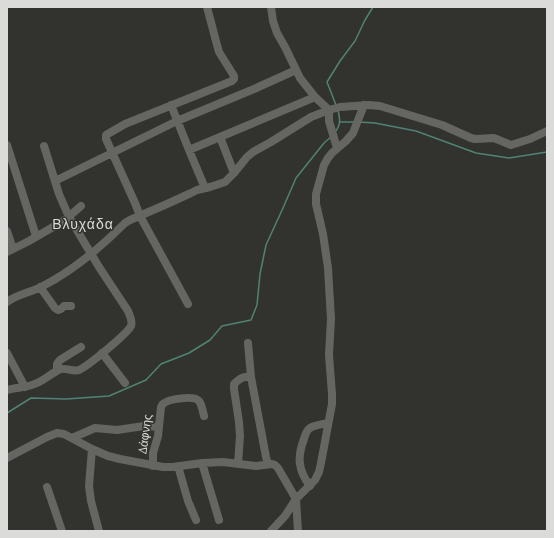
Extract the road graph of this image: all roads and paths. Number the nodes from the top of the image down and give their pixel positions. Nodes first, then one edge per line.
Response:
1 (207, 7) edge
2 (271, 7) edge
3 (296, 70) junction
4 (315, 97) junction
5 (171, 105) junction
6 (364, 105) junction
7 (329, 110) junction
8 (177, 121) junction
9 (547, 131) edge
10 (220, 137) junction
11 (7, 145) edge
12 (44, 146) dead end
13 (337, 148) junction
14 (189, 150) junction
15 (112, 153) junction
16 (234, 173) junction
17 (55, 180) junction
18 (205, 188) junction
19 (81, 206) dead end
20 (140, 216) junction
21 (69, 217) junction
22 (7, 231) edge
23 (36, 236) junction
24 (10, 250) edge
25 (91, 253) junction
26 (40, 287) junction
27 (7, 302) edge
28 (188, 304) dead end
29 (71, 306) dead end
30 (248, 343) dead end
31 (81, 347) dead end
32 (7, 353) edge
33 (102, 353) junction
34 (57, 370) junction
35 (251, 377) junction
36 (125, 383) dead end
37 (25, 387) junction
38 (7, 390) edge
39 (204, 416) dead end
40 (328, 423) junction
41 (159, 427) junction
42 (72, 438) junction
43 (92, 449) junction
44 (7, 458) edge
45 (202, 463) junction
46 (238, 464) junction
47 (268, 464) junction
48 (153, 466) junction
49 (178, 466) junction
50 (310, 486) junction
51 (47, 487) dead end
52 (296, 499) junction
53 (196, 520) dead end
54 (219, 520) dead end
55 (62, 531) edge
56 (99, 531) edge
57 (271, 531) edge
58 (298, 531) edge

1 - 5 street
2 - 3 street
3 - 4 street
3 - 8 street
4 - 7 street
4 - 10 street
5 - 8 street
5 - 15 street
6 - 7 street
6 - 9 street
6 - 13 street
7 - 13 street
7 - 16 street
8 - 14 street
8 - 15 street
10 - 14 street
10 - 16 street
11 - 23 street
12 - 17 street
13 - 40 street
14 - 18 street
15 - 17 street
15 - 20 street
16 - 18 street
17 - 21 street
18 - 20 street
19 - 21 street
20 - 25 street
20 - 28 street
21 - 23 street
21 - 25 street
22 - 24 street
23 - 24 street
25 - 26 street
25 - 33 street
26 - 27 street
26 - 29 street
30 - 35 street
31 - 34 street
32 - 37 street
33 - 34 street
33 - 36 street
34 - 37 street
35 - 46 street
35 - 47 street
37 - 38 street
39 - 41 street, Δάφνης
40 - 50 street
40 - 50 street
41 - 42 street
41 - 48 street, Δάφνης
42 - 43 street
42 - 44 street
43 - 48 street
43 - 56 street
45 - 46 street
45 - 49 street
45 - 54 street
46 - 47 street
47 - 52 street
48 - 49 street
49 - 53 street
50 - 52 street
51 - 55 street
52 - 57 street
52 - 58 street

